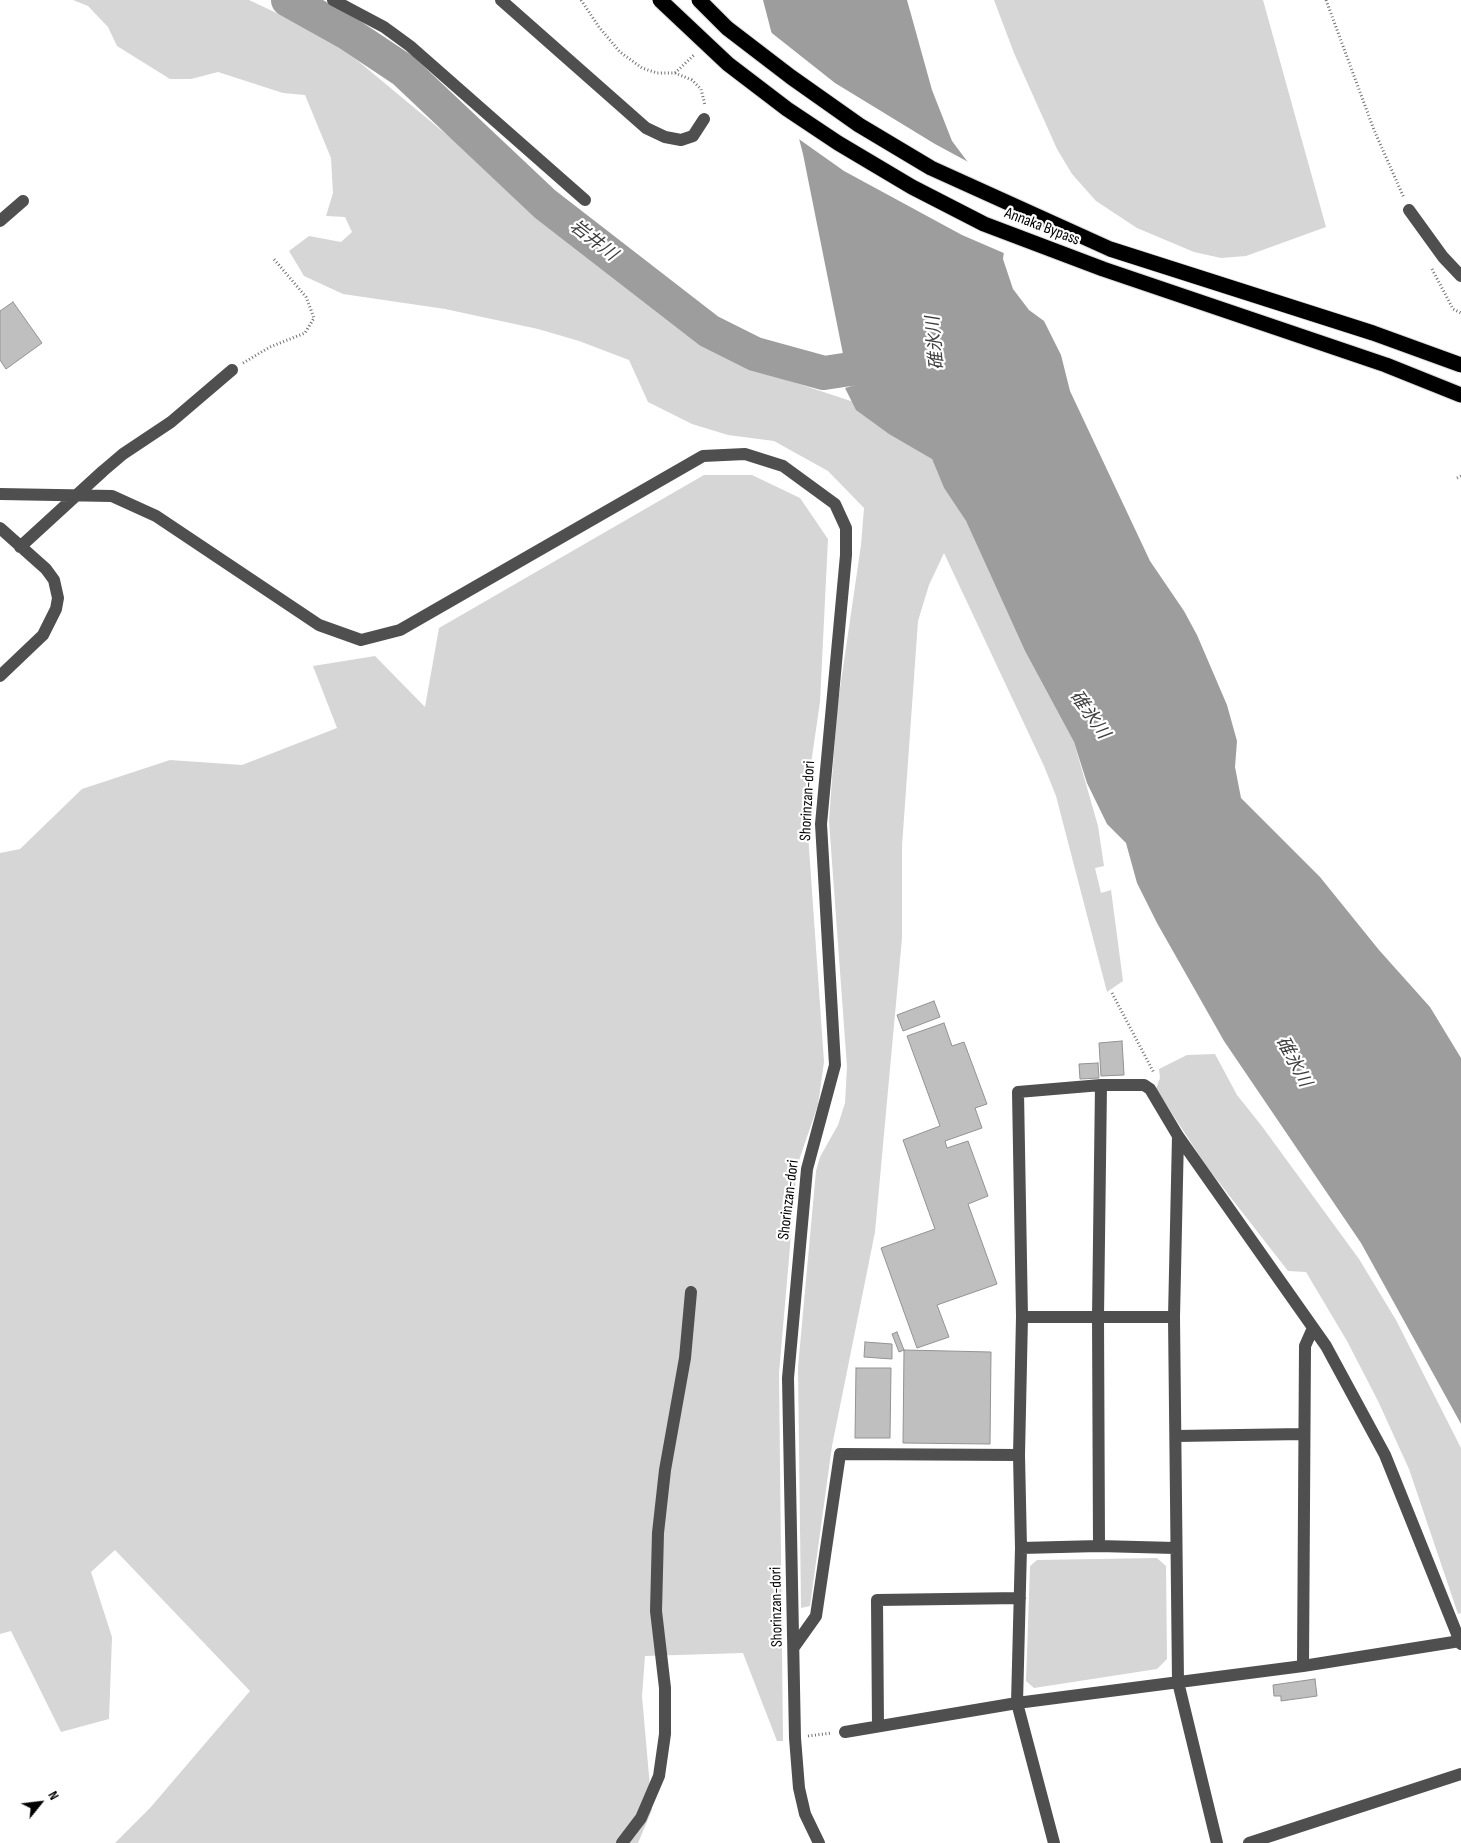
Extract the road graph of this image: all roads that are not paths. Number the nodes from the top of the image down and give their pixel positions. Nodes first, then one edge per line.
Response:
1 (333, 0) edge
2 (501, 0) edge
3 (660, 0) edge
4 (699, 0) edge
5 (704, 119) road end
6 (585, 200) dead end
7 (23, 202) dead end
8 (1409, 210) road end
9 (0, 221) edge
10 (1461, 276) edge
11 (1461, 365) edge
12 (232, 370) road end
13 (1461, 395) edge
14 (0, 494) edge
15 (77, 496) junction
16 (0, 528) edge
17 (20, 547) junction
18 (0, 676) edge
19 (1100, 1085) junction
20 (1178, 1136) junction
21 (691, 1292) dead end
22 (1174, 1316) junction
23 (1022, 1317) junction
24 (1098, 1317) junction
25 (1313, 1328) junction
26 (1303, 1434) junction
27 (1177, 1436) junction
28 (1020, 1455) junction
29 (1099, 1546) junction
30 (1021, 1548) junction
31 (1175, 1548) junction
32 (1020, 1598) junction
33 (1460, 1643) edge
34 (794, 1648) junction
35 (1303, 1666) junction
36 (1178, 1682) junction
37 (1017, 1703) junction
38 (878, 1726) junction
39 (845, 1732) dead end
40 (1461, 1774) edge
41 (622, 1843) edge
42 (819, 1843) edge
43 (1054, 1843) edge
44 (1217, 1843) edge
45 (1249, 1843) edge

1 - 6 street
2 - 5 street
3 - 13 highway, Annaka Bypass, bridge
4 - 11 highway, Annaka Bypass, bridge
7 - 9 street
8 - 10 street
12 - 15 street
14 - 15 street
15 - 17 street
15 - 34 street, Shorinzan-dori
16 - 17 street
17 - 18 street
19 - 20 street
19 - 23 street
19 - 24 street
20 - 22 street
20 - 25 street
21 - 41 street
22 - 24 street
22 - 27 street
23 - 24 street
23 - 28 street
24 - 29 street
25 - 26 street
25 - 33 street
26 - 27 street
26 - 35 street
27 - 31 street
28 - 30 street
28 - 34 street
29 - 30 street
29 - 31 street
30 - 32 street
31 - 36 street
32 - 37 street
32 - 38 street
33 - 35 street
34 - 42 street, Shorinzan-dori
35 - 36 street
36 - 37 street
36 - 44 street
37 - 38 street
37 - 43 street
38 - 39 street
40 - 45 street

